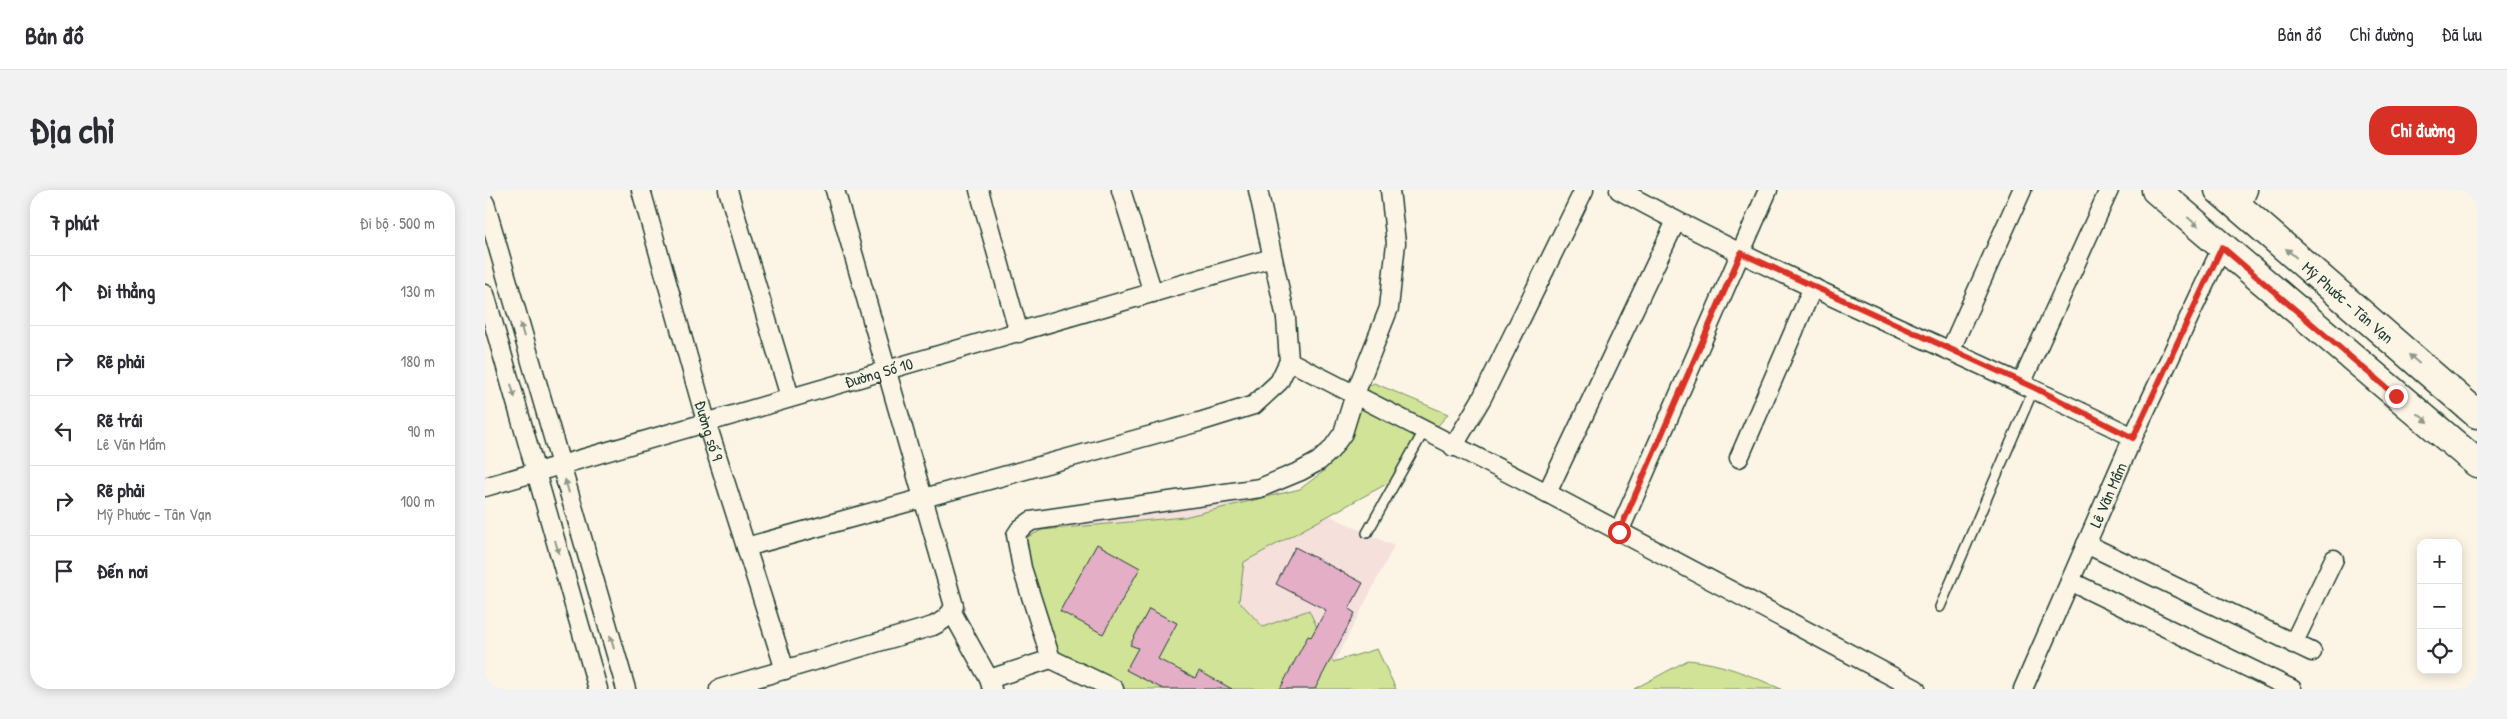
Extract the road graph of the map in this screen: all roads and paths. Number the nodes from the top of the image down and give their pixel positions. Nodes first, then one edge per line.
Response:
1 (641, 190) edge
2 (729, 190) edge
3 (835, 190) edge
4 (979, 190) edge
5 (1121, 190) edge
6 (1258, 190) edge
7 (1390, 190) edge
8 (1584, 190) edge
9 (1619, 190) edge
10 (1768, 190) edge
11 (2022, 190) edge
12 (2109, 190) edge
13 (2156, 190) edge
14 (2219, 190) edge
15 (2244, 199) edge
16 (485, 203) edge
17 (1676, 222) junction
18 (2222, 247) junction
19 (1741, 253) junction
20 (1272, 258) junction
21 (1813, 287) junction
22 (1153, 293) junction
23 (485, 294) edge
24 (1019, 333) junction
25 (1950, 350) junction
26 (1289, 361) junction
27 (887, 370) junction
28 (2028, 385) junction
29 (1355, 394) junction
30 (790, 397) junction
31 (2477, 414) edge
32 (706, 421) junction
33 (1425, 432) junction
34 (2133, 438) junction
35 (1453, 447) junction
36 (1739, 458) dead end
37 (2477, 463) edge
38 (560, 464) junction
39 (536, 472) junction
40 (485, 487) edge
41 (1547, 493) junction
42 (924, 499) junction
43 (1619, 532) junction
44 (1367, 533) dead end
45 (2086, 544) junction
46 (746, 547) junction
47 (2334, 559) dead end
48 (2070, 581) junction
49 (1940, 607) dead end
50 (952, 612) junction
51 (2293, 644) junction
52 (2312, 652) dead end
53 (1051, 659) junction
54 (785, 670) junction
55 (991, 684) edge
56 (598, 689) edge
57 (626, 689) edge
58 (719, 689) edge
59 (1114, 689) edge
60 (1917, 689) edge
61 (2023, 689) edge
62 (2292, 689) edge

1 - 32 street, Đường số 9
2 - 30 street
3 - 27 street
4 - 24 street
5 - 22 street
6 - 20 street
7 - 29 street
8 - 35 street
9 - 17 street
10 - 19 street
11 - 25 street
12 - 28 street
13 -> 18 main road
14 - 15 main road, Mỹ Phước - Tân Vạn
31 -> 15 main road, Mỹ Phước - Tân Vạn
38 -> 16 street
17 - 19 street
17 - 41 street
18 - 34 street, Lê Văn Mầm
18 -> 37 main road
19 - 21 street
19 - 43 street
20 - 22 street, Đường Số 10
20 - 26 street
21 - 25 street
21 - 36 street
22 - 24 street, Đường Số 10
23 -> 39 street
24 - 27 street, Đường Số 10
25 - 28 street
26 - 29 street
26 - 42 street
27 - 30 street, Đường Số 10
27 - 42 street
28 - 34 street
28 - 49 lane
29 - 33 street
29 - 53 street
30 - 32 street, Đường Số 10
32 - 38 street, Đường Số 10
32 - 46 street, Đường số 9
33 - 35 street
33 - 44 lane
34 - 45 street, Lê Văn Mầm
35 - 41 street
38 - 39 street, Đường Số 10
57 -> 38 street
39 - 40 street, Đường Số 10
39 -> 56 street
41 - 43 street
42 - 46 street
42 - 50 street
43 - 60 street
45 - 48 street, Lê Văn Mầm
45 - 51 street
46 - 54 street, Đường số 9
47 - 51 street
48 - 61 street, Lê Văn Mầm
48 - 62 street
50 - 54 street
50 - 55 street
51 - 52 street
53 - 55 street
53 - 59 street
54 - 58 street

